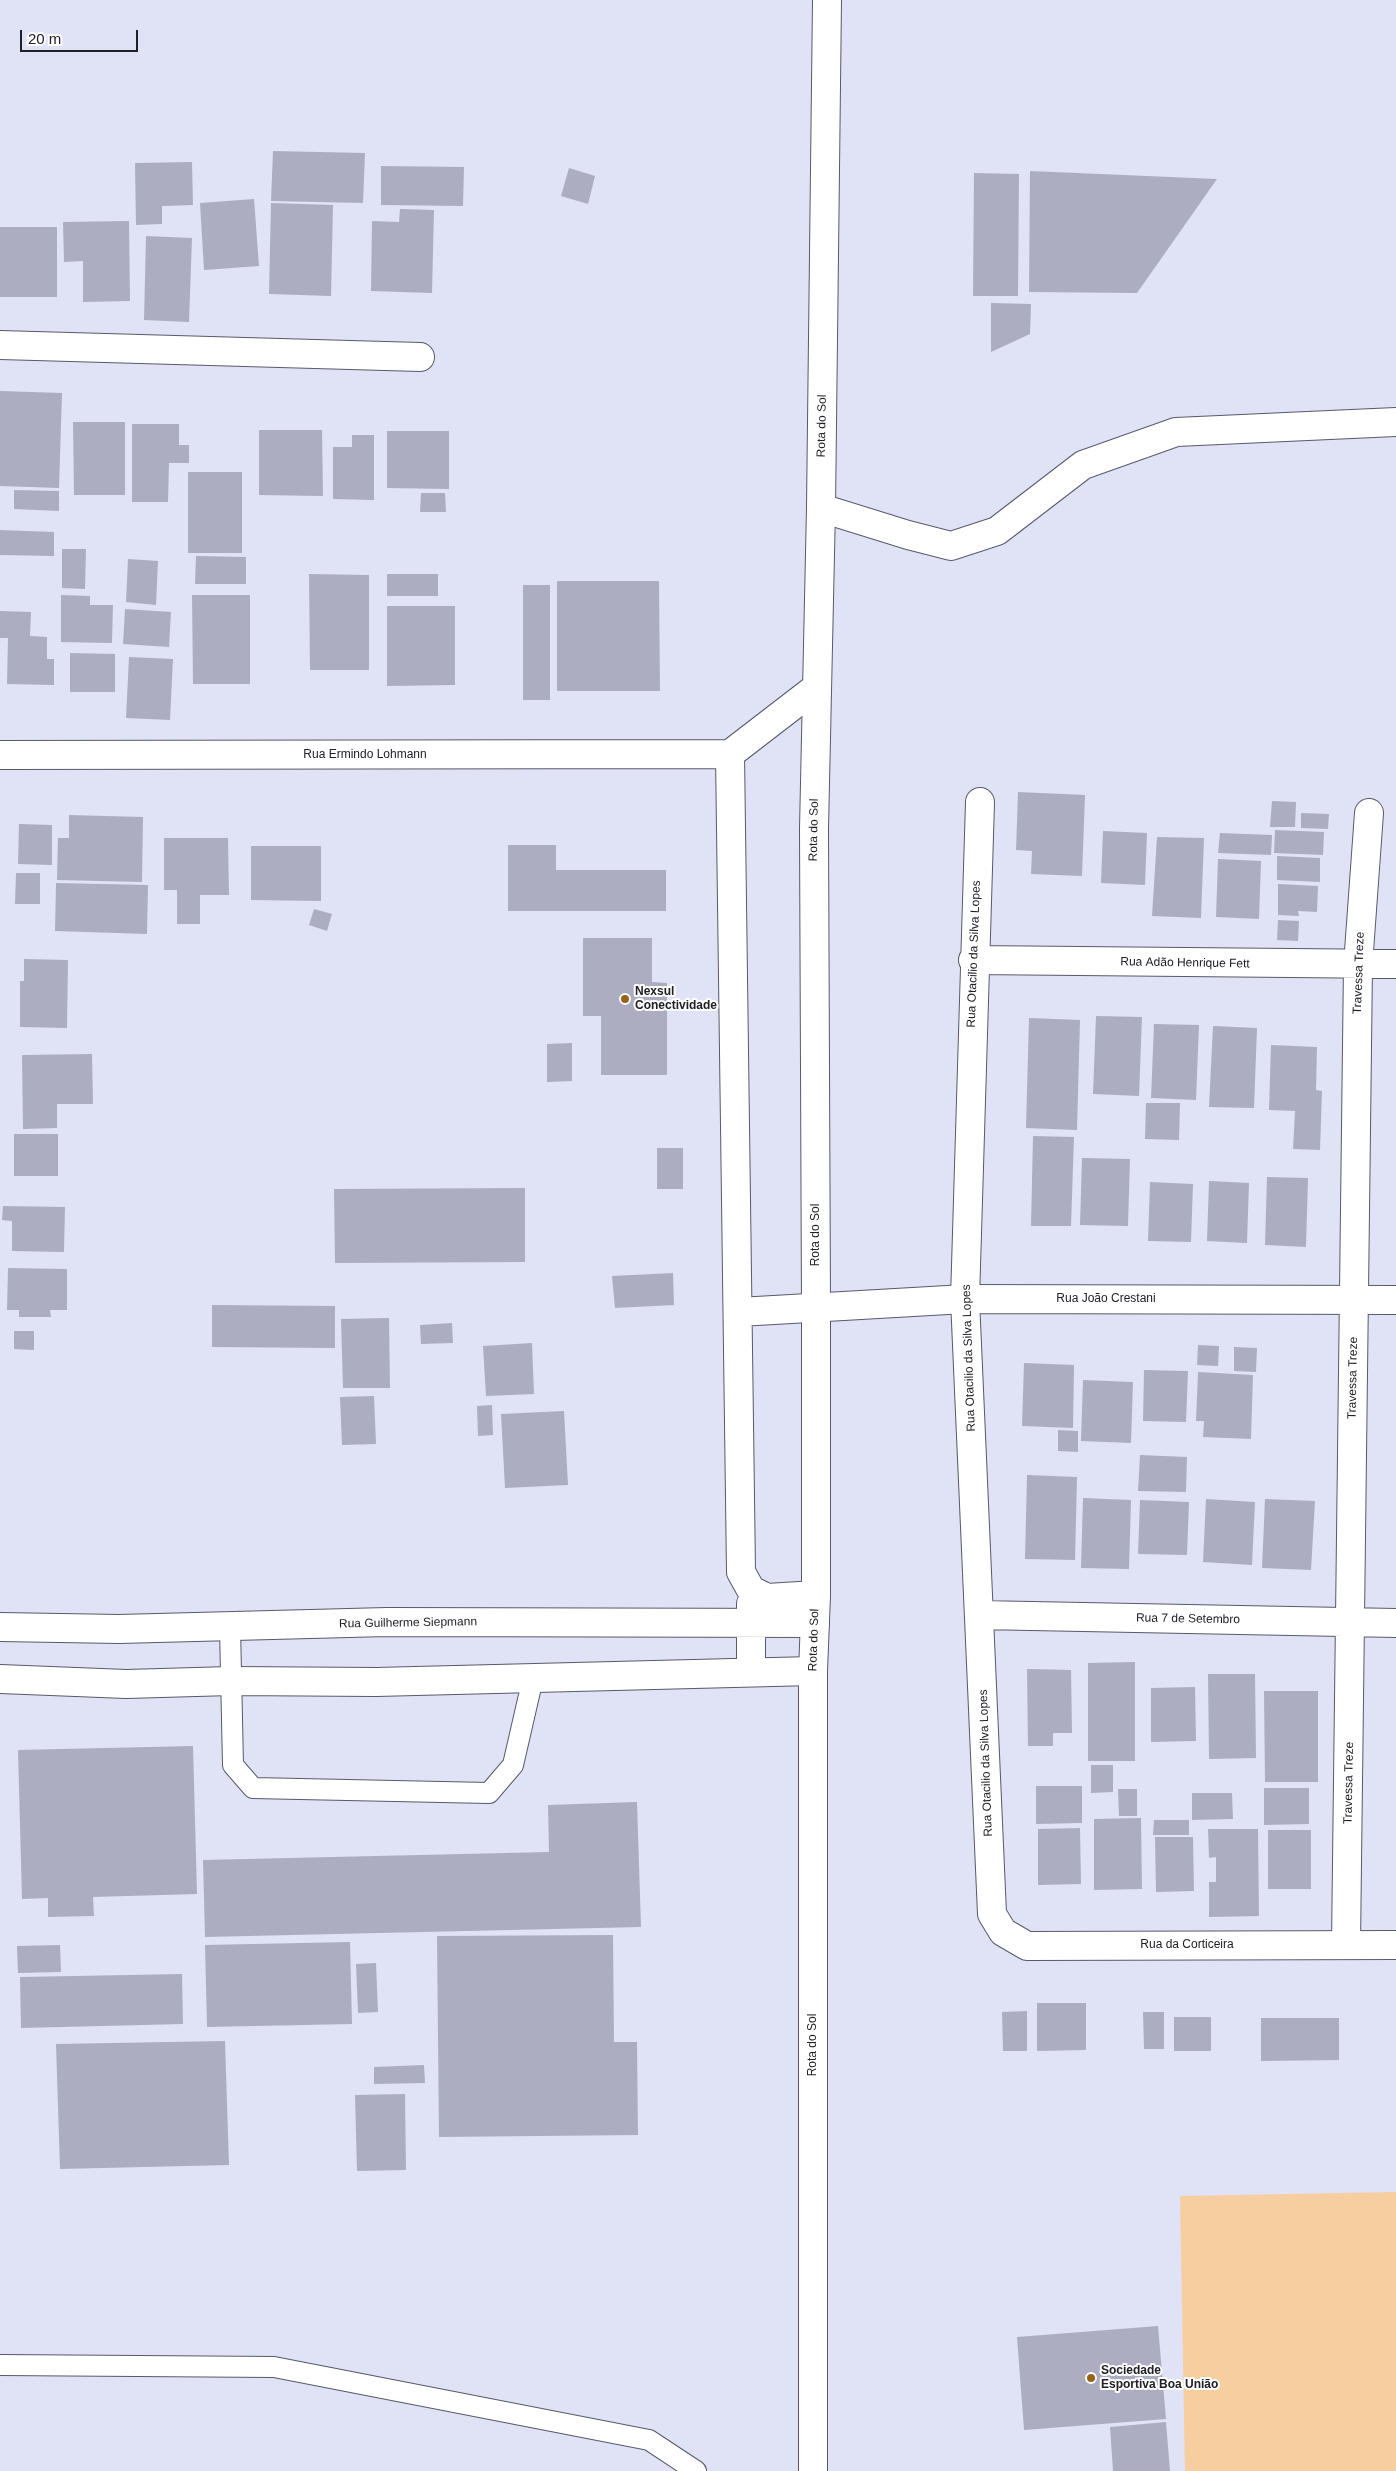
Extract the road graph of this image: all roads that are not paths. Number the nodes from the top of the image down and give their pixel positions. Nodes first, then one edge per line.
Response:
1 (828, 0) edge
2 (0, 345) edge
3 (420, 356) dead end
4 (1396, 422) edge
5 (821, 508) junction
6 (817, 687) junction
7 (730, 754) junction
8 (0, 755) edge
9 (980, 802) dead end
10 (1369, 813) dead end
11 (973, 960) junction
12 (1396, 964) edge
13 (1358, 965) junction
14 (966, 1299) junction
15 (1354, 1300) junction
16 (1396, 1300) edge
17 (816, 1308) junction
18 (739, 1312) junction
19 (751, 1590) junction
20 (816, 1595) junction
21 (979, 1615) junction
22 (752, 1622) junction
23 (1351, 1622) junction
24 (815, 1623) junction
25 (1396, 1623) edge
26 (0, 1627) edge
27 (230, 1627) junction
28 (813, 1671) junction
29 (751, 1672) junction
30 (533, 1678) junction
31 (0, 1679) edge
32 (231, 1681) junction
33 (992, 1914) joint
34 (1346, 1944) junction
35 (1396, 1944) edge
36 (0, 2365) edge
37 (696, 2471) edge
38 (813, 2471) edge

1 - 5 main road, Rota do Sol
2 - 3 main road
4 - 5 main road
5 - 6 main road, Rota do Sol
6 - 7 main road
6 - 17 main road, Rota do Sol
7 - 8 main road, Rua Ermindo Lohmann
7 - 18 main road
9 - 11 main road, Rua Otacilio da Silva Lopes
10 - 13 main road, Travessa Treze
11 - 13 main road, Rua Adão Henrique Fett
11 - 14 main road, Rua Otacilio da Silva Lopes
12 - 13 main road, Rua Adão Henrique Fett
13 - 15 main road, Travessa Treze
14 - 15 main road, Rua João Crestani
14 - 17 main road, Rua João Crestani
14 - 21 main road, Rua Otacilio da Silva Lopes
15 - 16 main road, Rua João Crestani
15 - 23 main road, Travessa Treze
17 - 18 main road, Rua João Crestani
17 - 20 main road, Rota do Sol
18 - 19 main road
19 - 20 main road
19 - 22 main road
20 - 24 main road, Rota do Sol
21 - 23 main road, Rua 7 de Setembro
21 - 33 main road, Rua Otacilio da Silva Lopes
22 - 24 main road, Rua Guilherme Siepmann
22 - 27 main road, Rua Guilherme Siepmann
22 - 29 main road
23 - 25 main road, Rua 7 de Setembro
23 - 34 main road, Travessa Treze
24 - 28 main road, Rota do Sol
26 - 27 main road, Rua Guilherme Siepmann
27 - 32 lane
28 - 29 main road
28 - 38 main road, Rota do Sol
29 - 30 main road
30 - 32 main road
30 - 32 lane
31 - 32 main road
33 - 34 main road, Rua da Corticeira
34 - 35 main road, Rua da Corticeira
36 - 37 lane

